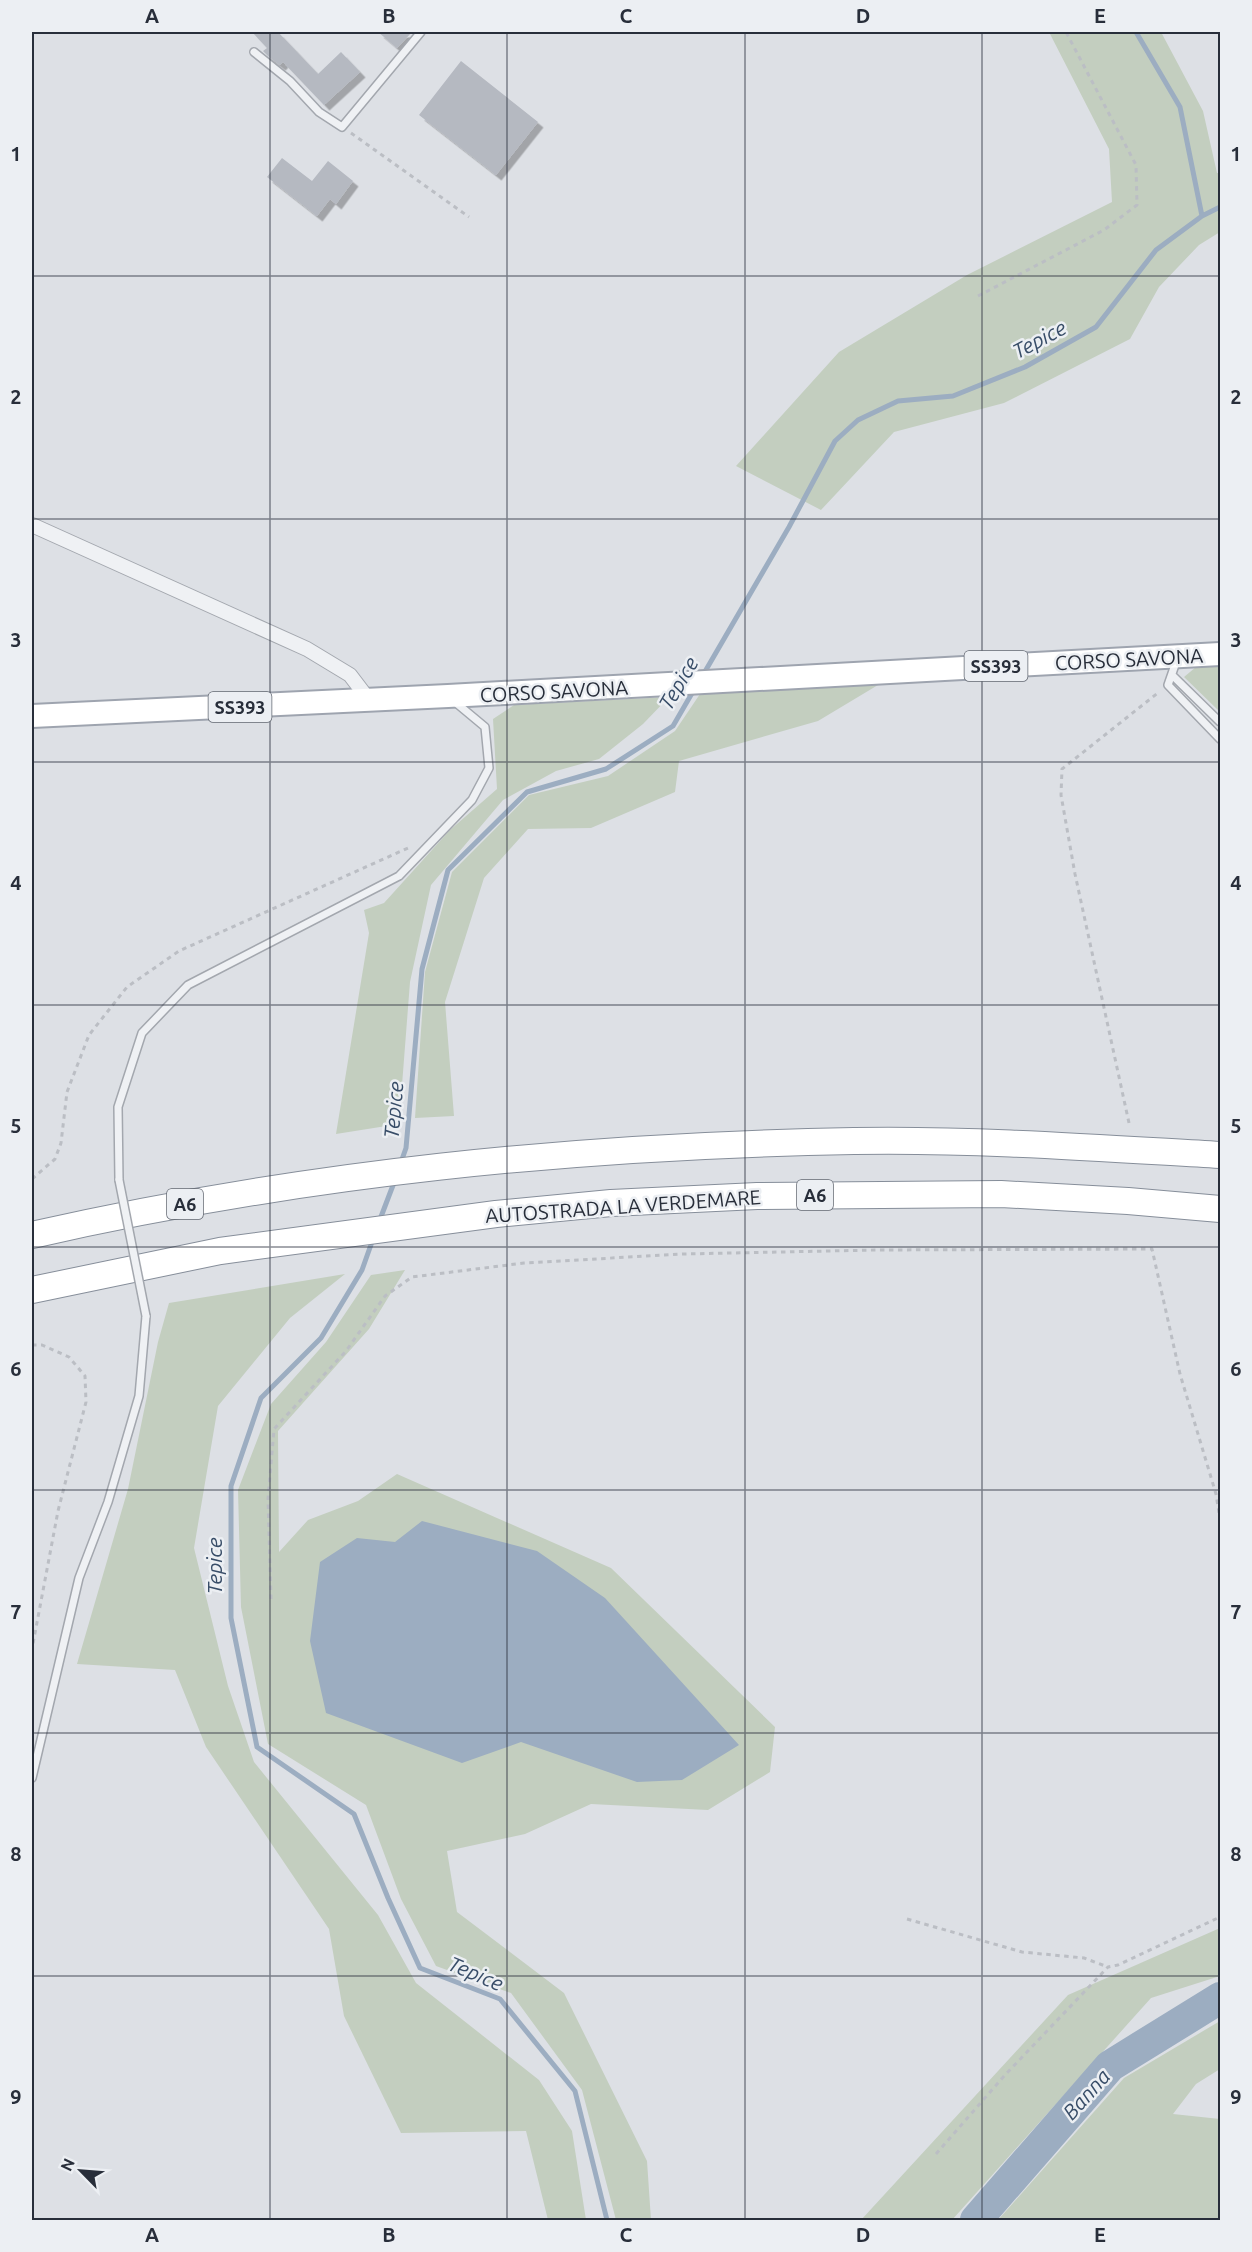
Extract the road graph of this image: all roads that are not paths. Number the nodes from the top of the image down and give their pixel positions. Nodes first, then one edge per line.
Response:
1 (421, 32) edge
2 (255, 52) dead end
3 (32, 525) edge
4 (1221, 654) edge
5 (1175, 666) junction
6 (448, 696) junction
7 (369, 700) junction
8 (32, 717) edge
9 (1221, 722) edge
10 (1221, 739) edge
11 (1221, 1155) edge
12 (1221, 1209) edge
13 (32, 1235) edge
14 (32, 1290) edge
15 (32, 1778) edge

1 - 2 lane
3 - 7 street
4 - 5 main road, CORSO SAVONA / SS393
5 - 6 main road, CORSO SAVONA / SS393
5 - 9 lane
5 - 10 lane
6 - 7 main road, CORSO SAVONA / SS393
6 - 15 lane, bridge
7 - 8 main road, CORSO SAVONA / SS393
11 - 13 highway, A6
12 - 14 highway, AUTOSTRADA LA VERDEMARE / A6

